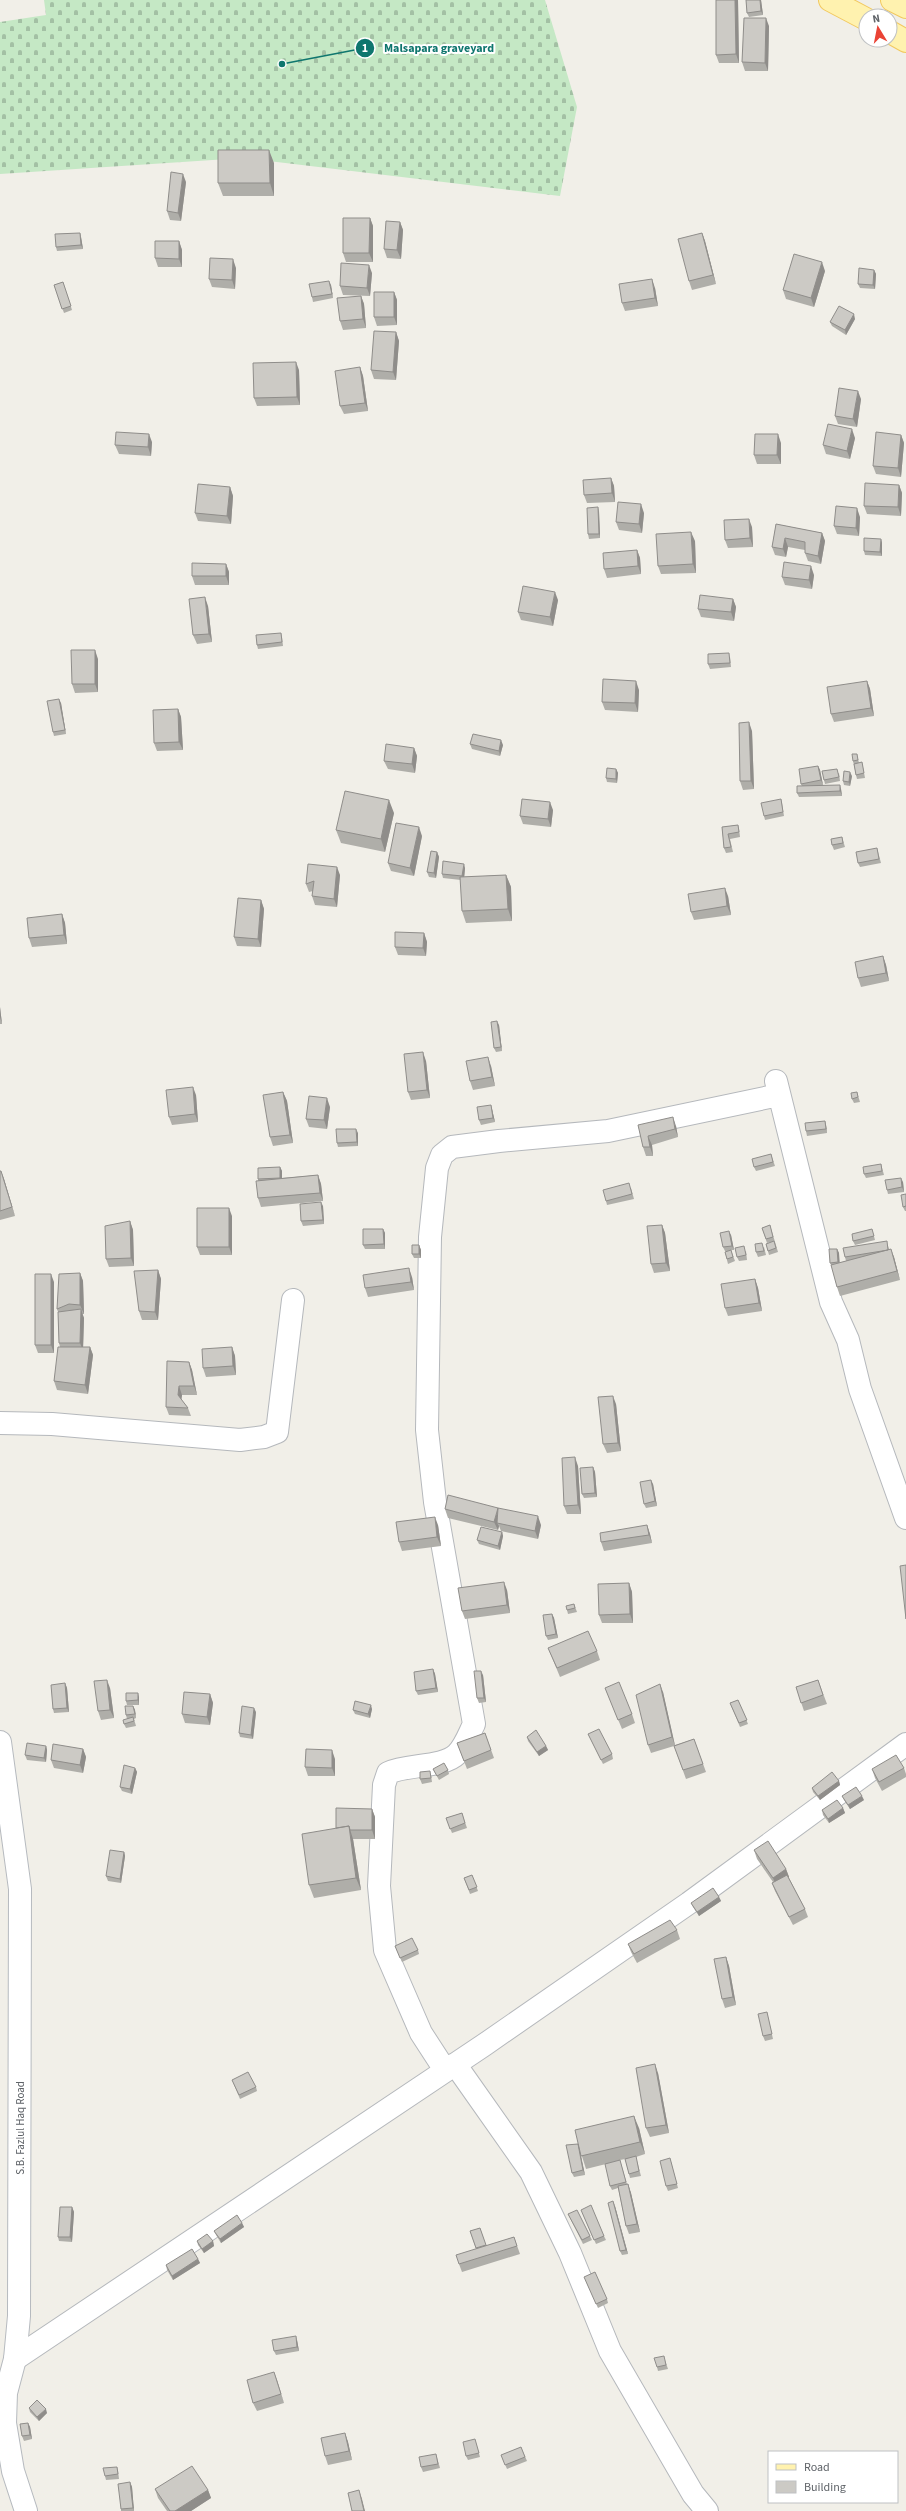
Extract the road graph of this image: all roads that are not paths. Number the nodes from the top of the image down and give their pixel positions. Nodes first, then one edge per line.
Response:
1 (830, 0) edge
2 (892, 0) edge
3 (906, 7) edge
4 (858, 15) edge
5 (293, 1300) dead end
6 (0, 1423) edge
7 (906, 1518) edge
8 (0, 1742) edge
9 (906, 1744) edge
10 (450, 2067) junction
11 (15, 2359) junction
12 (26, 2511) edge
13 (707, 2511) edge

1 - 4 main road
2 - 3 main road
5 - 6 street
7 - 10 street
8 - 11 street, S.B. Fazlul Haq Road
9 - 10 street
10 - 11 street
10 - 13 street
11 - 12 street, S.B. Fazlul Haq Road

